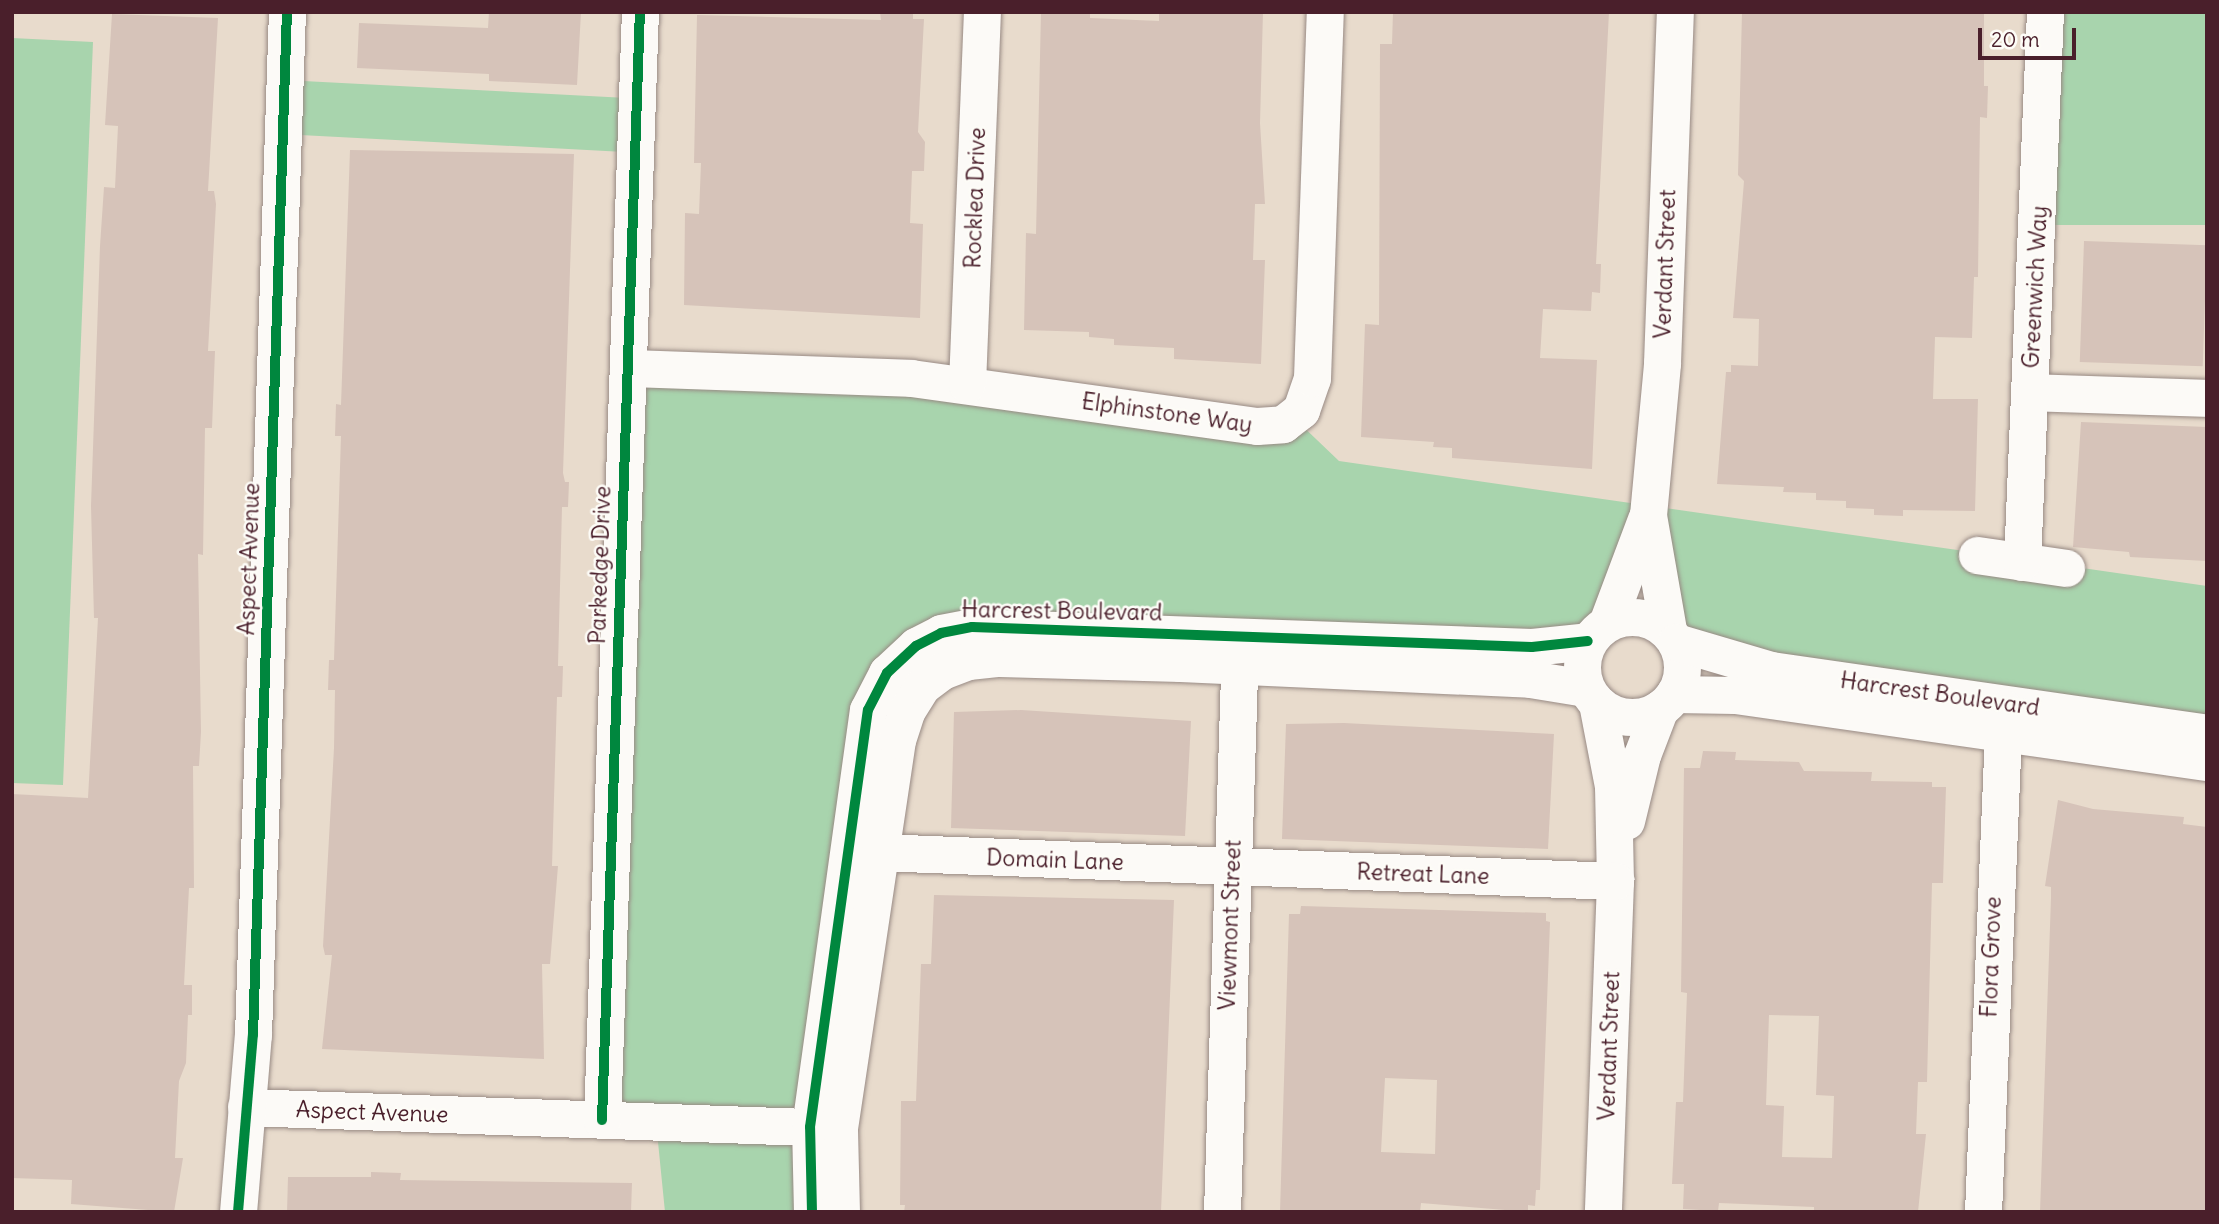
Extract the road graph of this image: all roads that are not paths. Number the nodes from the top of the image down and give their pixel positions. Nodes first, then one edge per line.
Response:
1 (287, 12) edge
2 (640, 12) edge
3 (982, 12) edge
4 (1325, 12) edge
5 (1675, 12) edge
6 (2045, 12) edge
7 (628, 368) junction
8 (967, 384) junction
9 (2030, 392) junction
10 (2207, 398) edge
11 (1648, 515) junction
12 (1977, 555) dead end
13 (2022, 562) junction
14 (2066, 568) dead end
15 (1597, 632) junction
16 (1672, 636) junction
17 (1240, 652) junction
18 (1591, 696) junction
19 (1667, 701) junction
20 (2003, 718) junction
21 (2207, 733) edge
22 (2207, 762) edge
23 (879, 852) junction
24 (1231, 866) junction
25 (1615, 881) junction
26 (246, 1107) junction
27 (602, 1120) junction
28 (825, 1127) junction
29 (238, 1212) edge
30 (812, 1212) edge
31 (841, 1212) edge
32 (1222, 1212) edge
33 (1603, 1212) edge
34 (1983, 1212) edge

1 - 26 street, Aspect Avenue
2 - 7 street, Parkedge Drive
3 - 8 street, Rocklea Drive
4 - 8 street, Elphinstone Way
5 - 11 street, Verdant Street
6 - 9 street, Greenwich Way
7 - 8 street, Elphinstone Way
7 - 27 street, Parkedge Drive
9 - 10 street
9 - 13 street, Greenwich Way
11 - 15 street, Verdant Street
11 - 16 street, Verdant Street
12 - 13 street
13 - 14 street
15 - 16 street
15 - 17 street, Harcrest Boulevard
15 - 18 street
16 - 19 street
16 - 20 street, Harcrest Boulevard
17 - 18 street, Harcrest Boulevard
17 - 23 street, Harcrest Boulevard
17 - 24 street, Viewmont Street
17 - 28 street, Harcrest Boulevard
18 - 19 street
18 - 25 street, Verdant Street
19 - 20 street, Harcrest Boulevard
19 - 25 street, Verdant Street
20 - 21 street, Harcrest Boulevard
20 - 22 street, Harcrest Boulevard
20 - 34 street, Flora Grove
23 - 24 street, Domain Lane
23 - 28 street, Harcrest Boulevard
24 - 25 street, Retreat Lane
24 - 32 street, Viewmont Street
25 - 33 street, Verdant Street
26 - 27 street, Aspect Avenue
26 - 29 street
27 - 28 street, Aspect Avenue
28 - 30 street, Harcrest Boulevard
28 - 31 street, Harcrest Boulevard

